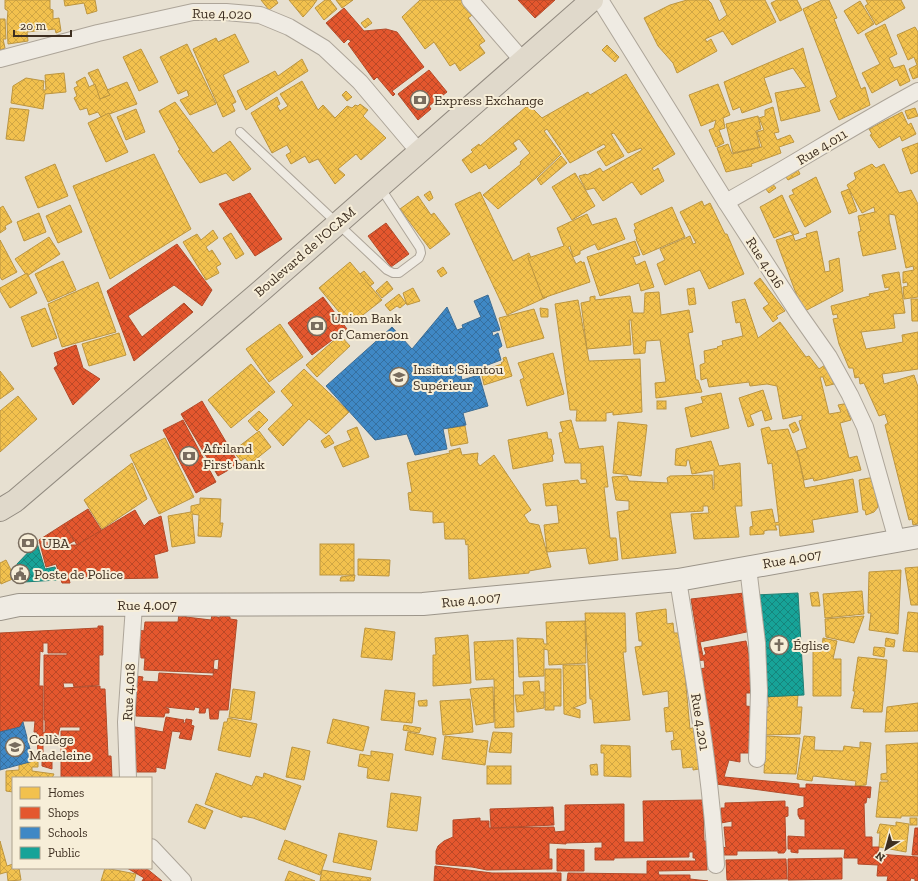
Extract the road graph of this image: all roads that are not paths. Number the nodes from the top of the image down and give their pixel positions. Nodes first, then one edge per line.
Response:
1 (470, 0) edge
2 (592, 0) edge
3 (600, 0) edge
4 (0, 59) edge
5 (523, 61) junction
6 (918, 91) edge
7 (240, 132) dead end
8 (420, 153) junction
9 (380, 187) junction
10 (726, 202) junction
11 (339, 224) junction
12 (8, 506) edge
13 (0, 518) edge
14 (918, 537) edge
15 (897, 540) junction
16 (748, 567) junction
17 (678, 580) junction
18 (6, 605) edge
19 (134, 606) junction
20 (757, 759) dead end
21 (128, 777) edge
22 (152, 848) edge
23 (716, 865) dead end
24 (183, 881) edge

1 - 5 street
2 - 5 highway, Boulevard de l'OCAM
3 - 10 street, Rue 4.016
4 - 8 street, Rue 4.020
5 - 8 highway, Boulevard de l'OCAM
6 - 10 street, Rue 4.011
7 - 11 lane
8 - 9 highway, Boulevard de l'OCAM
9 - 11 highway, Boulevard de l'OCAM
9 - 11 lane
10 - 15 street, Rue 4.016
11 - 12 highway, Boulevard de l'OCAM
12 - 13 highway, Boulevard de l'OCAM
14 - 15 main road, Rue 4.007
15 - 16 main road, Rue 4.007
16 - 17 main road, Rue 4.007
16 - 20 street
17 - 19 main road, Rue 4.007
17 - 23 street, Rue 4.201
18 - 19 main road, Rue 4.007
19 - 21 street, Rue 4.018
22 - 24 street

